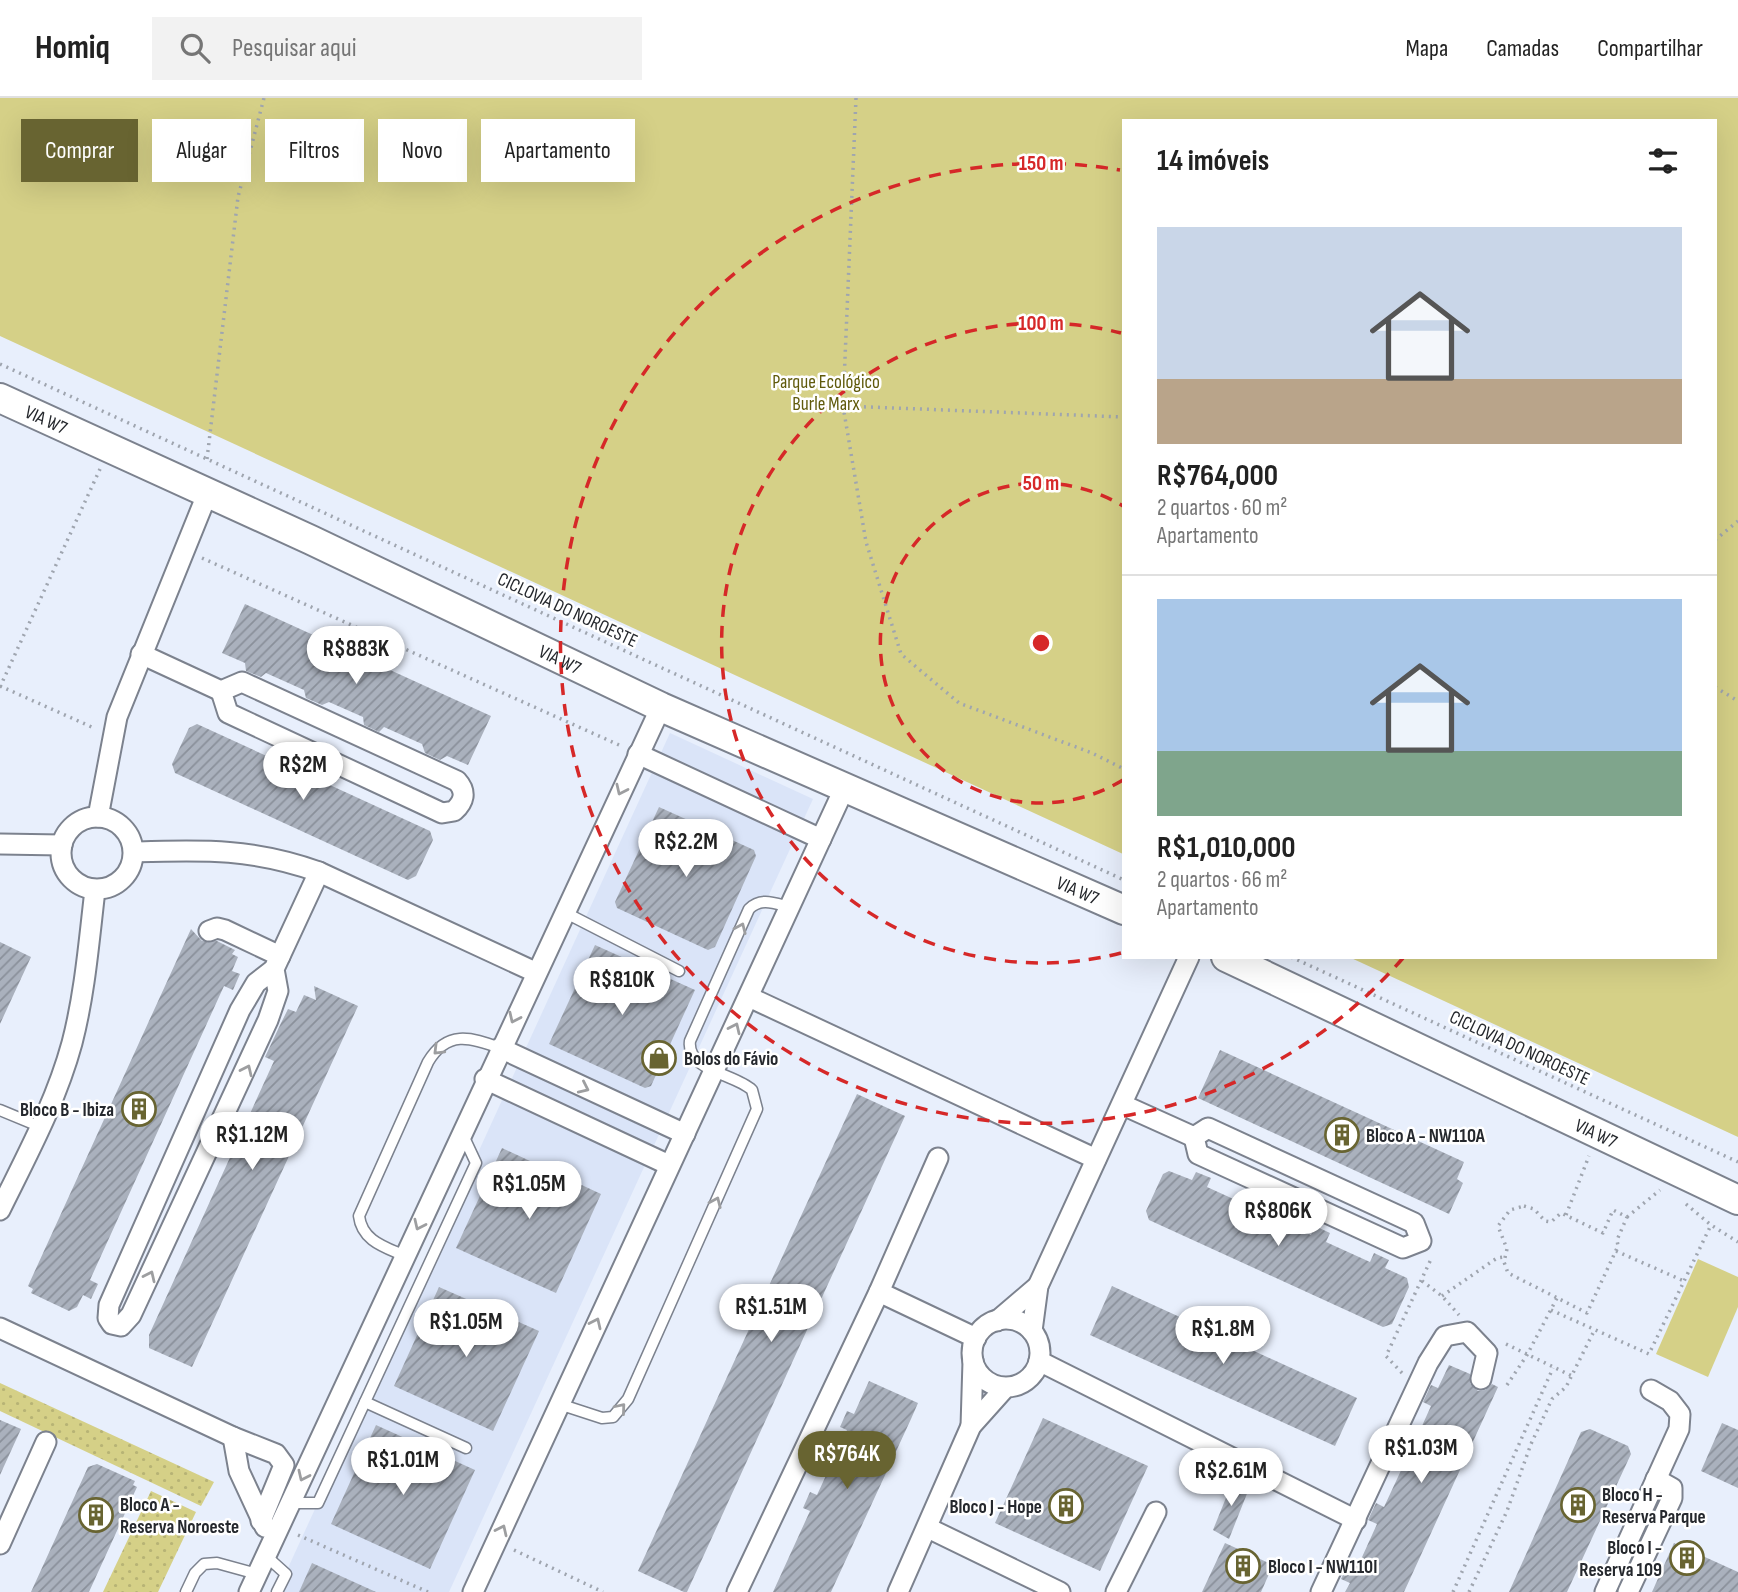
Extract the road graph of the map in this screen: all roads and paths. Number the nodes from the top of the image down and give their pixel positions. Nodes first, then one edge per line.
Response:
1 (264, 98) edge
2 (856, 98) edge
3 (0, 364) edge
4 (0, 398) edge
5 (844, 407) junction
6 (1122, 417) edge
7 (110, 448) junction
8 (206, 459) junction
9 (208, 492) junction
10 (1738, 521) edge
11 (1717, 538) edge
12 (184, 550) junction
13 (141, 654) junction
14 (0, 686) edge
15 (1717, 688) edge
16 (221, 691) junction
17 (1738, 701) edge
18 (661, 707) junction
19 (113, 736) junction
20 (638, 754) junction
21 (1122, 768) edge
22 (844, 789) junction
23 (98, 817) junction
24 (821, 839) junction
25 (0, 844) edge
26 (62, 845) junction
27 (134, 852) junction
28 (319, 872) junction
29 (1122, 879) edge
30 (95, 890) junction
31 (789, 906) junction
32 (1122, 909) edge
33 (564, 912) junction
34 (209, 931) dead end
35 (1188, 959) edge
36 (1230, 959) edge
37 (1295, 959) edge
38 (277, 963) junction
39 (679, 971) dead end
40 (535, 972) junction
41 (749, 997) junction
42 (500, 1048) junction
43 (715, 1072) junction
44 (485, 1079) junction
45 (1124, 1105) junction
46 (0, 1110) edge
47 (42, 1127) junction
48 (462, 1133) junction
49 (685, 1135) junction
50 (1194, 1137) junction
51 (1589, 1156) dead end
52 (938, 1158) dead end
53 (1096, 1159) junction
54 (1738, 1162) edge
55 (669, 1165) junction
56 (1662, 1189) dead end
57 (1738, 1200) edge
58 (0, 1210) edge
59 (1566, 1215) junction
60 (1627, 1217) junction
61 (1421, 1241) junction
62 (1738, 1242) edge
63 (1616, 1251) junction
64 (405, 1256) junction
65 (1504, 1257) junction
66 (1684, 1281) junction
67 (1038, 1286) junction
68 (879, 1292) junction
69 (1442, 1296) dead end
70 (1556, 1298) junction
71 (1551, 1310) junction
72 (997, 1321) junction
73 (0, 1328) edge
74 (1594, 1329) junction
75 (1032, 1331) junction
76 (976, 1338) junction
77 (973, 1360) junction
78 (1039, 1361) junction
79 (1553, 1368) dead end
80 (1481, 1379) dead end
81 (1507, 1385) dead end
82 (1005, 1388) junction
83 (1417, 1388) junction
84 (1651, 1390) dead end
85 (365, 1402) junction
86 (559, 1404) junction
87 (971, 1426) junction
88 (233, 1437) junction
89 (46, 1442) dead end
90 (466, 1448) dead end
91 (1656, 1479) junction
92 (290, 1503) junction
93 (1156, 1512) dead end
94 (1356, 1520) junction
95 (928, 1528) junction
96 (270, 1536) junction
97 (496, 1542) junction
98 (0, 1544) edge
99 (253, 1583) edge
100 (186, 1592) edge
101 (277, 1592) edge
102 (428, 1592) edge
103 (473, 1592) edge
104 (603, 1592) edge
105 (737, 1592) edge
106 (898, 1592) edge
107 (1060, 1592) edge
108 (1116, 1592) edge
109 (1321, 1592) edge
110 (1453, 1592) edge
111 (1469, 1592) edge
112 (1605, 1592) edge
113 (1628, 1592) edge

1 - 8 path
2 - 5 path
3 - 8 path, CICLOVIA DO NOROESTE
4 - 7 main road, VIA W7
5 - 6 path
5 - 21 path
7 - 9 main road, VIA W7
7 - 14 path
8 - 9 path
8 - 29 path, CICLOVIA DO NOROESTE
9 - 12 street
9 - 18 main road, VIA W7
10 - 11 path
12 - 13 street
12 - 20 path
13 - 16 street
13 - 19 street
14 - 19 path
15 - 17 path
16 - 16 street
18 - 20 street
18 - 22 main road, VIA W7
19 - 23 street
20 - 24 street
20 -> 33 street
22 - 24 street
22 - 32 main road, VIA W7
23 - 26 street
23 - 27 street
24 - 31 street
25 - 26 street
26 - 30 street
27 - 28 street
27 - 30 street
28 - 38 street
28 - 40 street
30 - 47 street
31 - 41 street
43 -> 31 lane
33 - 39 lane
33 - 40 street
34 - 38 street
35 - 45 street
36 - 57 main road, VIA W7
37 - 54 path, CICLOVIA DO NOROESTE
38 -> 38 street
40 -> 42 street
43 -> 41 street
41 - 53 street
42 - 44 street
42 -> 49 street
42 -> 64 lane
43 - 49 street
86 -> 43 lane
44 - 48 street
44 - 55 street
45 - 50 street
45 - 53 street
46 - 47 lane
47 - 58 street
48 -> 64 street
48 - 85 lane
49 - 55 street
50 - 61 street
50 - 61 street
51 - 59 path
52 - 68 street
53 - 67 street
86 -> 55 street
56 - 60 path
59 - 60 path
59 - 65 path
60 - 63 path
61 - 83 path
62 - 66 path
63 - 66 path
63 - 70 path
64 -> 92 street
65 - 69 path
65 - 70 path
66 - 74 path
67 - 72 street
67 - 75 street
68 - 76 street
68 - 105 street
70 - 71 path
71 - 74 path
71 - 81 path
72 - 75 street
72 - 76 street
73 - 88 street
74 - 111 path
75 - 78 street
76 - 77 street
77 - 82 street
77 - 87 street
78 - 82 street
78 - 94 street
79 - 110 path
80 - 83 street
82 - 87 street
83 - 94 street
84 - 91 street
85 - 90 lane
85 - 92 lane
97 -> 86 street
87 - 95 street
88 - 96 street
88 - 96 street
89 - 98 street
91 - 112 street
91 - 113 street
92 - 96 street
93 - 108 street
94 - 109 street
95 - 106 street
95 - 107 street
96 - 99 street
96 - 101 lane
96 - 102 path
97 - 103 street
97 - 104 path
99 - 100 lane

